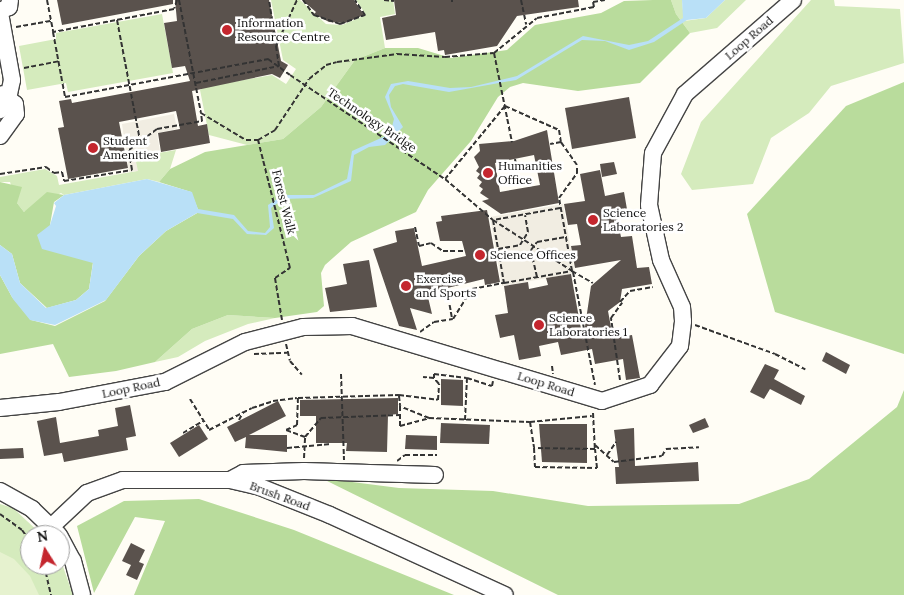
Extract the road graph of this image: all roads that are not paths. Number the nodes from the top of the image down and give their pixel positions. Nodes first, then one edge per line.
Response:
1 (10, 0) edge
2 (793, 0) edge
3 (0, 12) edge
4 (3, 101) edge
5 (0, 136) edge
6 (0, 408) edge
7 (435, 474) dead end
8 (230, 480) junction
9 (5, 493) edge
10 (48, 525) edge
11 (63, 525) edge
12 (70, 553) edge
13 (82, 595) edge
14 (505, 595) edge

1 - 3 street
2 - 6 street, Loop Road
3 - 4 street
4 - 5 street
7 - 8 street
8 - 11 street, Brush Road
8 - 14 street, Brush Road
9 - 10 street
12 - 13 street

